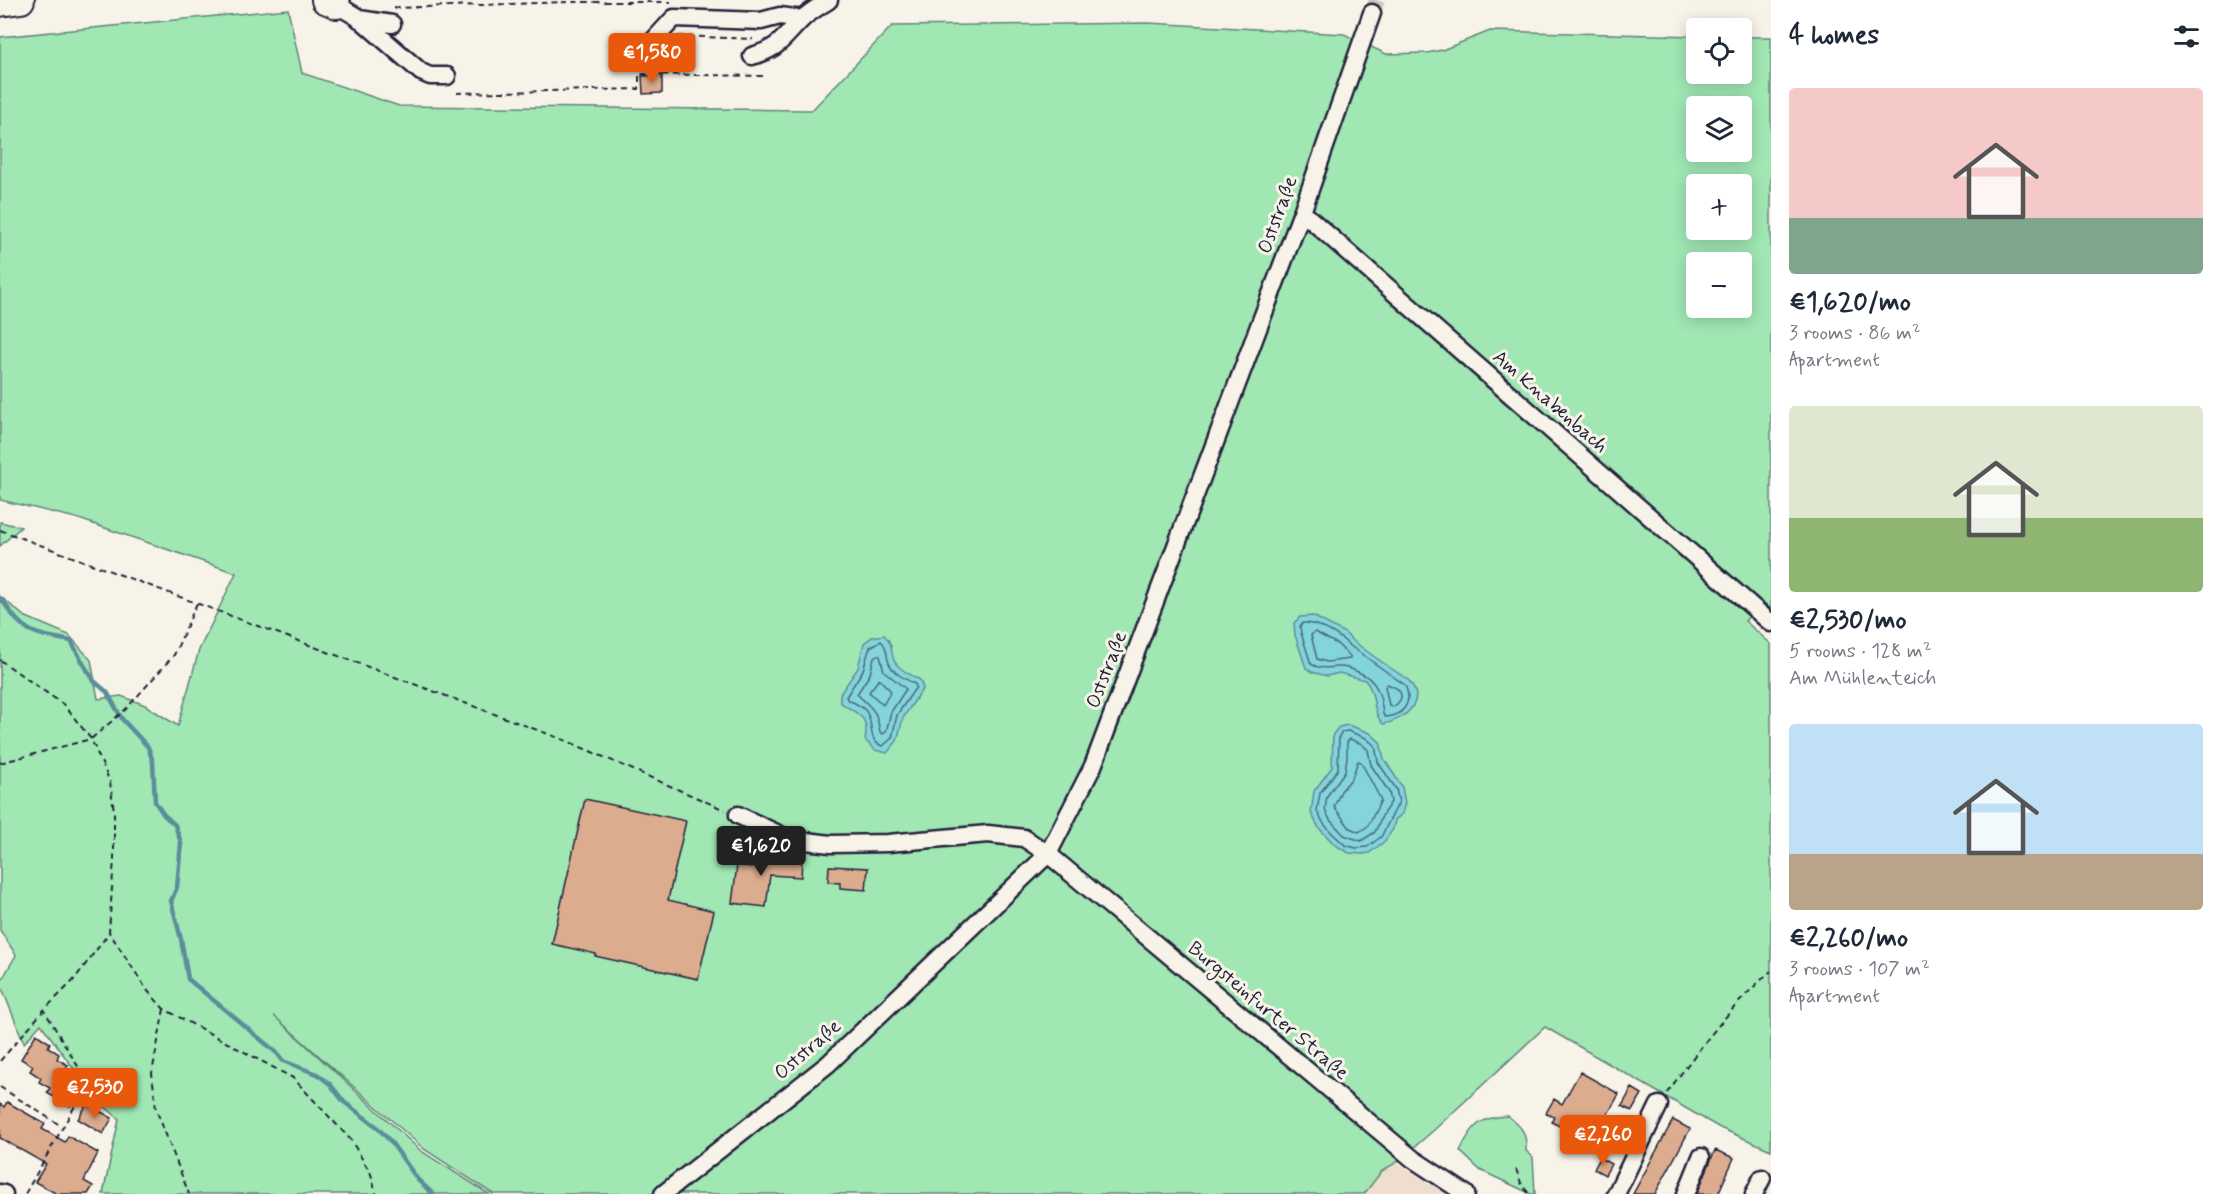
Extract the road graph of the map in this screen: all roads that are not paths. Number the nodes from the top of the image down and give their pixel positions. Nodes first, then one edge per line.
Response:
1 (21, 0) edge
2 (829, 0) edge
3 (331, 2) edge
4 (0, 3) edge
5 (1372, 13) tunnel mouth
6 (393, 16) road end
7 (359, 18) junction
8 (802, 19) junction
9 (647, 56) road end
10 (752, 57) dead end
11 (447, 76) dead end
12 (1302, 212) junction
13 (1771, 623) edge
14 (738, 816) road end
15 (1048, 854) junction
16 (1659, 1105) road end
17 (1701, 1157) dead end
18 (1762, 1178) dead end
19 (663, 1194) edge
20 (1466, 1194) edge
21 (1616, 1194) edge
22 (1686, 1194) edge
23 (1754, 1194) edge

1 - 4 highway
2 - 8 street
3 - 7 street
5 - 12 street, Oststraße
6 - 7 street
7 - 11 street
8 - 9 street
8 - 10 street
12 - 13 street, Am Knabenbach
12 - 15 street, Oststraße
14 - 15 street, Burgsteinfurter Straße
15 - 19 street, Oststraße
15 - 20 street, Burgsteinfurter Straße
16 - 21 street
17 - 22 street
18 - 23 street

